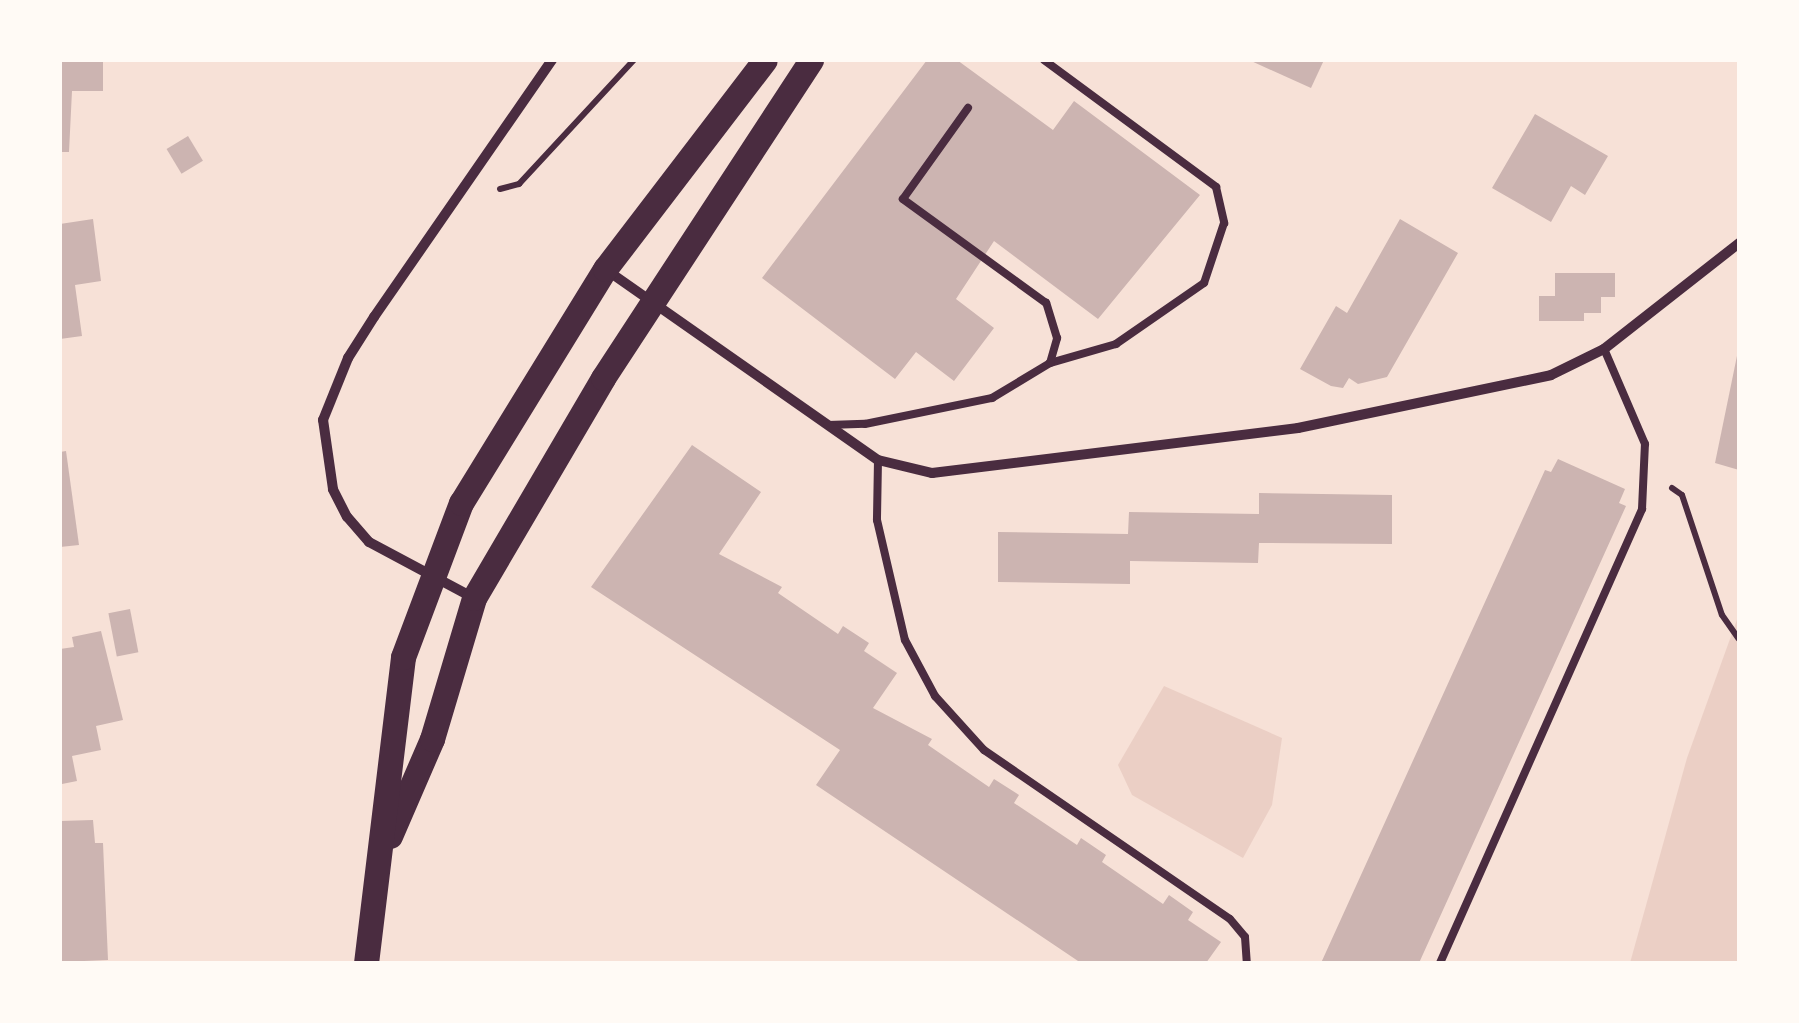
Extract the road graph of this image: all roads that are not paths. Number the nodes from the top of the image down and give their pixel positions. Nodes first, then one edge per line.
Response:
1 (552, 60) edge
2 (766, 60) edge
3 (811, 60) edge
4 (1044, 60) edge
5 (968, 108) dead end
6 (1739, 242) edge
7 (605, 269) junction
8 (654, 302) junction
9 (1604, 349) junction
10 (1050, 363) junction
11 (827, 425) junction
12 (878, 460) junction
13 (429, 576) junction
14 (474, 598) junction
15 (384, 850) junction
16 (366, 963) edge
17 (1247, 963) edge
18 (1440, 963) edge

1 - 13 street
2 - 7 main road
3 - 8 main road
4 - 10 lane
5 - 10 lane
6 - 9 street
7 - 8 street
7 - 13 main road
8 - 11 street
8 - 14 main road
9 - 12 street
9 - 18 lane
10 - 11 lane
11 - 12 street
12 - 17 lane
13 - 14 street
13 - 15 main road
14 - 15 main road
15 - 16 main road

